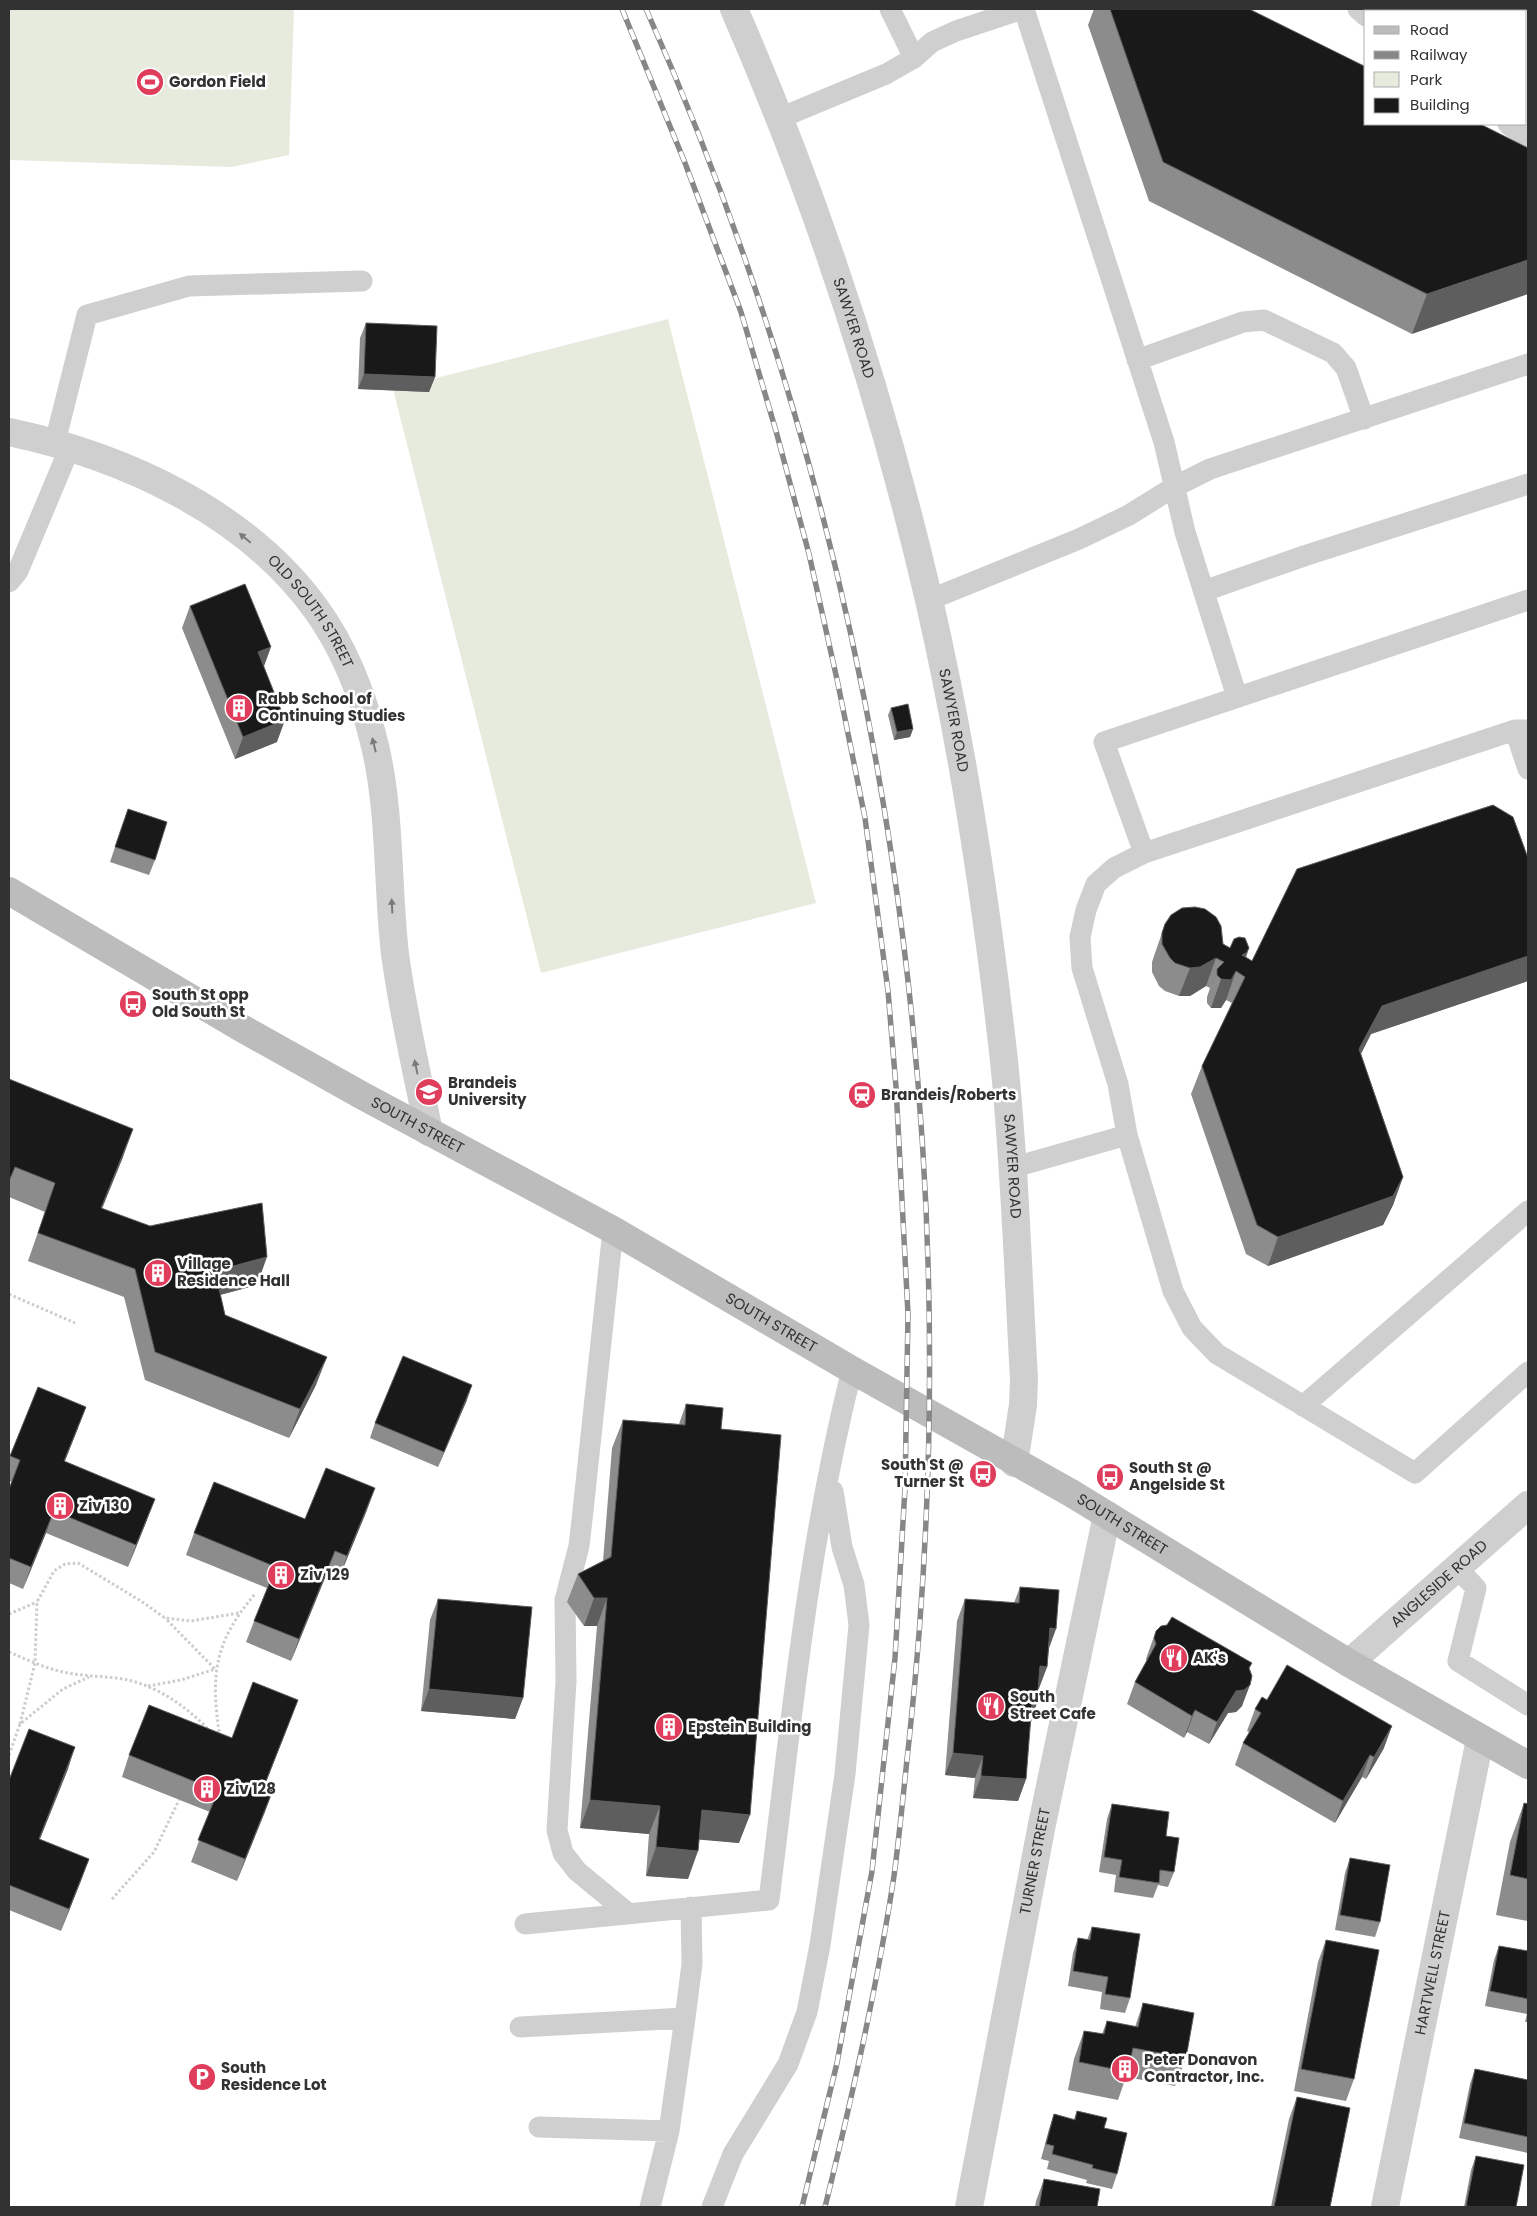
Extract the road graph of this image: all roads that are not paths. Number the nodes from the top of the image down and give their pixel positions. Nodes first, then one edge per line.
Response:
1 (734, 9) edge
2 (890, 9) edge
3 (1023, 9) edge
4 (914, 58) junction
5 (780, 118) junction
6 (1509, 125) edge
7 (1528, 139) edge
8 (362, 281) dead end
9 (1137, 360) junction
10 (1528, 364) edge
11 (1364, 419) junction
12 (9, 432) edge
13 (62, 444) junction
14 (1528, 484) edge
15 (1174, 487) junction
16 (9, 582) edge
17 (1204, 591) junction
18 (929, 600) junction
19 (1528, 600) edge
20 (1237, 697) junction
21 (1522, 730) edge
22 (1528, 769) edge
23 (1144, 853) junction
24 (9, 892) edge
25 (429, 1132) junction
26 (1127, 1135) junction
27 (1011, 1168) junction
28 (1528, 1211) edge
29 (613, 1230) junction
30 (852, 1370) junction
31 (1528, 1372) edge
32 (1303, 1406) junction
33 (1014, 1463) junction
34 (831, 1468) junction
35 (1528, 1505) edge
36 (1107, 1515) junction
37 (1457, 1568) junction
38 (1349, 1663) junction
39 (1528, 1705) edge
40 (1480, 1739) junction
41 (1526, 1757) edge
42 (691, 1907) junction
43 (629, 1914) junction
44 (525, 1924) dead end
45 (686, 2018) junction
46 (520, 2027) dead end
47 (539, 2126) dead end
48 (669, 2131) junction
49 (650, 2207) edge
50 (712, 2207) edge
51 (969, 2207) edge
52 (1385, 2207) edge

1 - 5 street, SAWYER ROAD
2 - 4 lane
3 - 4 lane
3 - 9 lane
4 - 5 lane
5 - 18 street, SAWYER ROAD
6 - 7 lane
8 - 13 lane
9 - 11 lane
9 - 15 lane
10 - 11 lane
11 - 15 lane
12 - 13 street, OLD SOUTH STREET
13 - 16 lane
25 -> 13 street, OLD SOUTH STREET
14 - 17 lane
15 - 17 lane
15 - 18 lane
17 - 20 lane
18 - 27 street, SAWYER ROAD
19 - 20 lane
20 - 23 lane
21 - 22 lane
21 - 23 lane
23 - 26 lane
24 - 25 main road, SOUTH STREET
25 - 29 main road, SOUTH STREET
26 - 27 lane
26 - 32 lane
27 - 33 street, SAWYER ROAD
28 - 32 lane
29 - 30 main road, SOUTH STREET
29 - 43 lane
30 - 33 main road, SOUTH STREET
30 - 34 lane
31 - 32 lane
33 - 36 main road, SOUTH STREET
34 - 42 lane
34 - 50 lane
35 - 37 street, ANGLESIDE ROAD
36 - 38 main road, SOUTH STREET
36 - 51 street, TURNER STREET
37 - 38 street, ANGLESIDE ROAD
37 - 39 lane
38 - 40 main road, SOUTH STREET
40 - 41 main road, SOUTH STREET
40 - 52 street, HARTWELL STREET
42 - 43 lane
42 - 45 lane
43 - 44 lane
45 - 46 lane
45 - 48 lane
47 - 48 lane
48 - 49 lane

